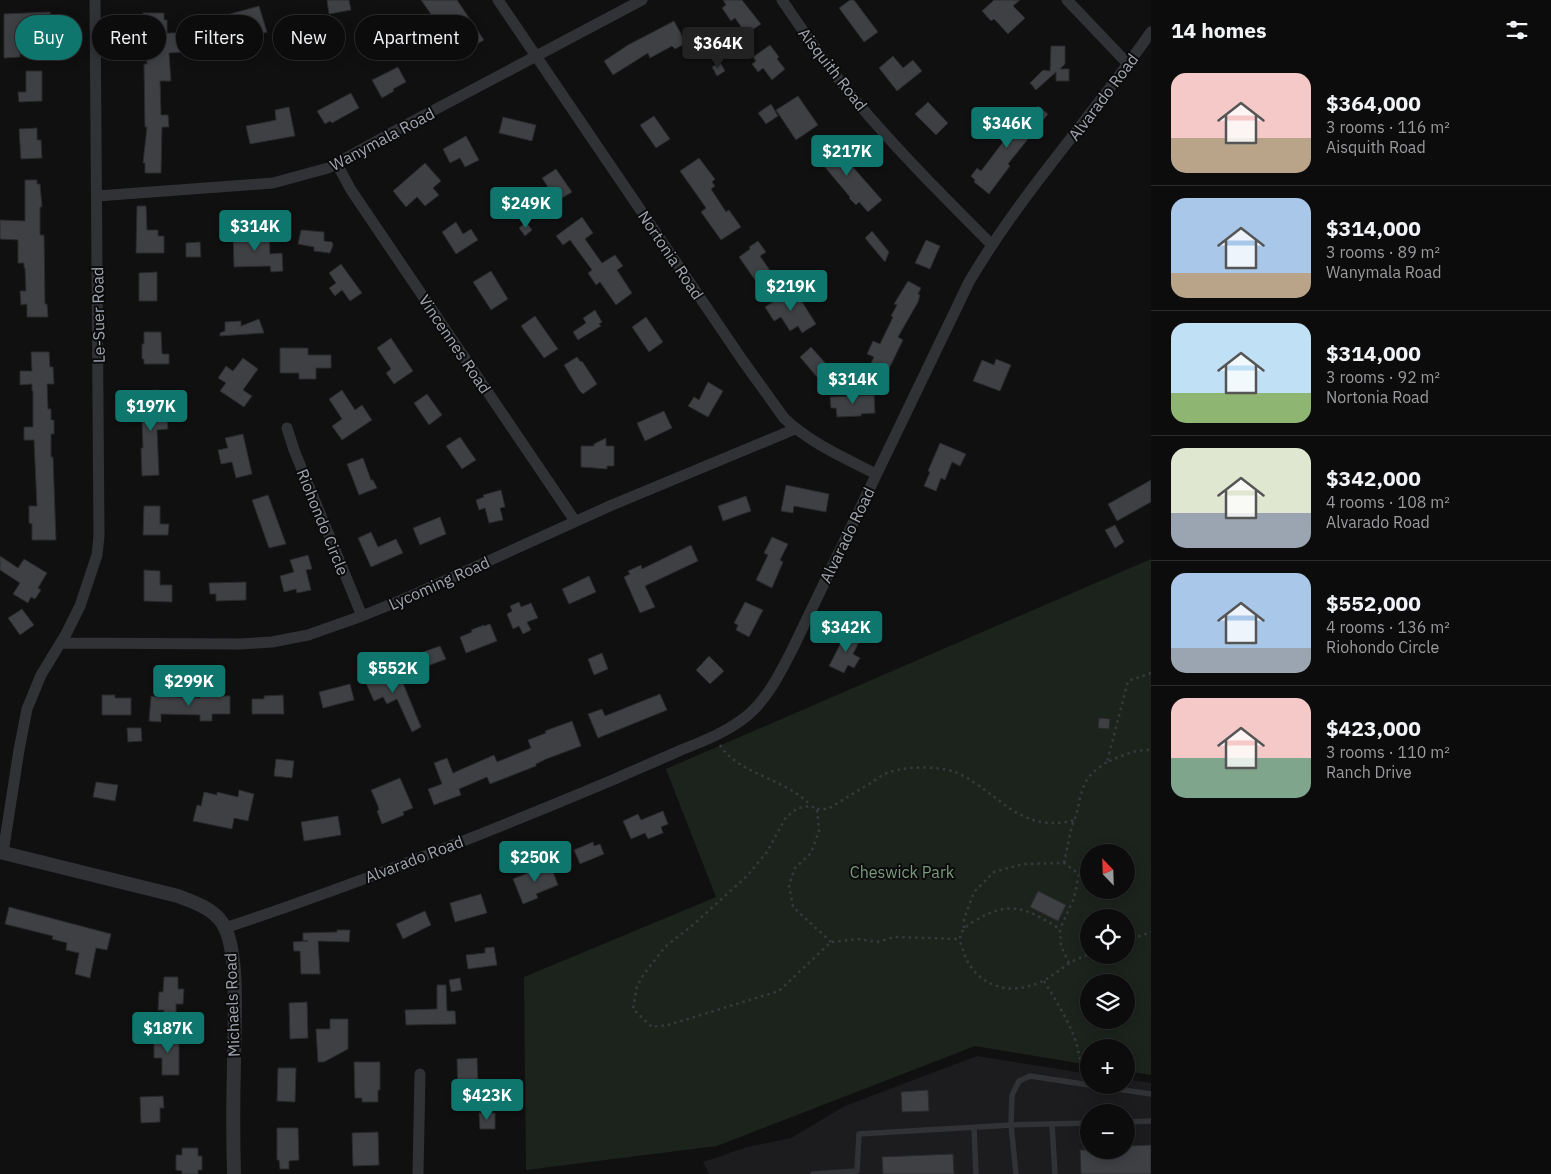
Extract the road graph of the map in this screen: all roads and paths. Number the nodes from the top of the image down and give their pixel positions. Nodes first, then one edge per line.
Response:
1 (95, 0) edge
2 (498, 0) edge
3 (642, 0) edge
4 (782, 0) edge
5 (1067, 0) edge
6 (1151, 32) edge
7 (537, 56) junction
8 (1128, 64) junction
9 (337, 164) junction
10 (97, 196) junction
11 (991, 244) junction
12 (287, 428) dead end
13 (795, 428) junction
14 (876, 474) junction
15 (575, 522) junction
16 (362, 616) junction
17 (61, 643) junction
18 (1151, 673) edge
19 (715, 735) junction
20 (1151, 750) edge
21 (1107, 762) junction
22 (811, 806) junction
23 (817, 809) junction
24 (1075, 820) junction
25 (2, 852) edge
26 (1064, 863) junction
27 (225, 928) junction
28 (964, 928) junction
29 (1060, 929) junction
30 (1151, 932) edge
31 (1135, 938) edge
32 (960, 939) junction
33 (831, 942) junction
34 (1080, 958) edge
35 (1069, 963) junction
36 (1044, 981) junction
37 (1080, 1062) edge
38 (420, 1074) dead end
39 (1080, 1084) edge
40 (1135, 1092) edge
41 (1151, 1094) edge
42 (1151, 1121) edge
43 (1135, 1122) edge
44 (1080, 1123) edge
45 (1052, 1124) junction
46 (1011, 1125) junction
47 (974, 1127) junction
48 (858, 1172) edge
49 (234, 1174) edge
50 (418, 1174) edge
51 (813, 1174) edge
52 (976, 1174) edge
53 (1016, 1174) edge
54 (1055, 1174) edge

1 - 10 street, Le-Suer Road
2 - 7 street, Nortonia Road
3 - 7 street, Wanymala Road
4 - 11 street, Aisquith Road
5 - 8 street
6 - 8 street, Alvarado Road
7 - 9 street, Wanymala Road
7 - 13 street, Nortonia Road
8 - 11 street, Alvarado Road
9 - 10 street, Wanymala Road
9 - 15 street, Vincennes Road
10 - 17 street, Le-Suer Road
11 - 14 street, Alvarado Road
12 - 16 street, Riohondo Circle
13 - 14 street, Nortonia Road
13 - 15 street, Lycoming Road
14 - 19 street, Alvarado Road
15 - 16 street, Lycoming Road
16 - 17 street, Lycoming Road
17 - 25 street, Le-Suer Road
18 - 21 path
19 - 22 path
19 - 27 street, Alvarado Road
20 - 21 path
21 - 24 path
22 - 23 path
22 - 33 path
23 - 24 path
23 - 33 path
24 - 26 path
25 - 27 street, Michaels Road
26 - 28 path
26 - 29 path
27 - 49 street, Michaels Road
28 - 29 path
28 - 32 path
29 - 35 path
30 - 31 path
32 - 33 path
32 - 36 path
34 - 35 path
35 - 36 path
36 - 37 path
38 - 50 street
39 - 46 lane
40 - 41 lane
42 - 43 lane
44 - 45 lane
45 - 46 lane
45 - 54 lane
46 - 47 lane
46 - 53 lane
47 - 48 lane
47 - 52 lane
48 - 51 lane

